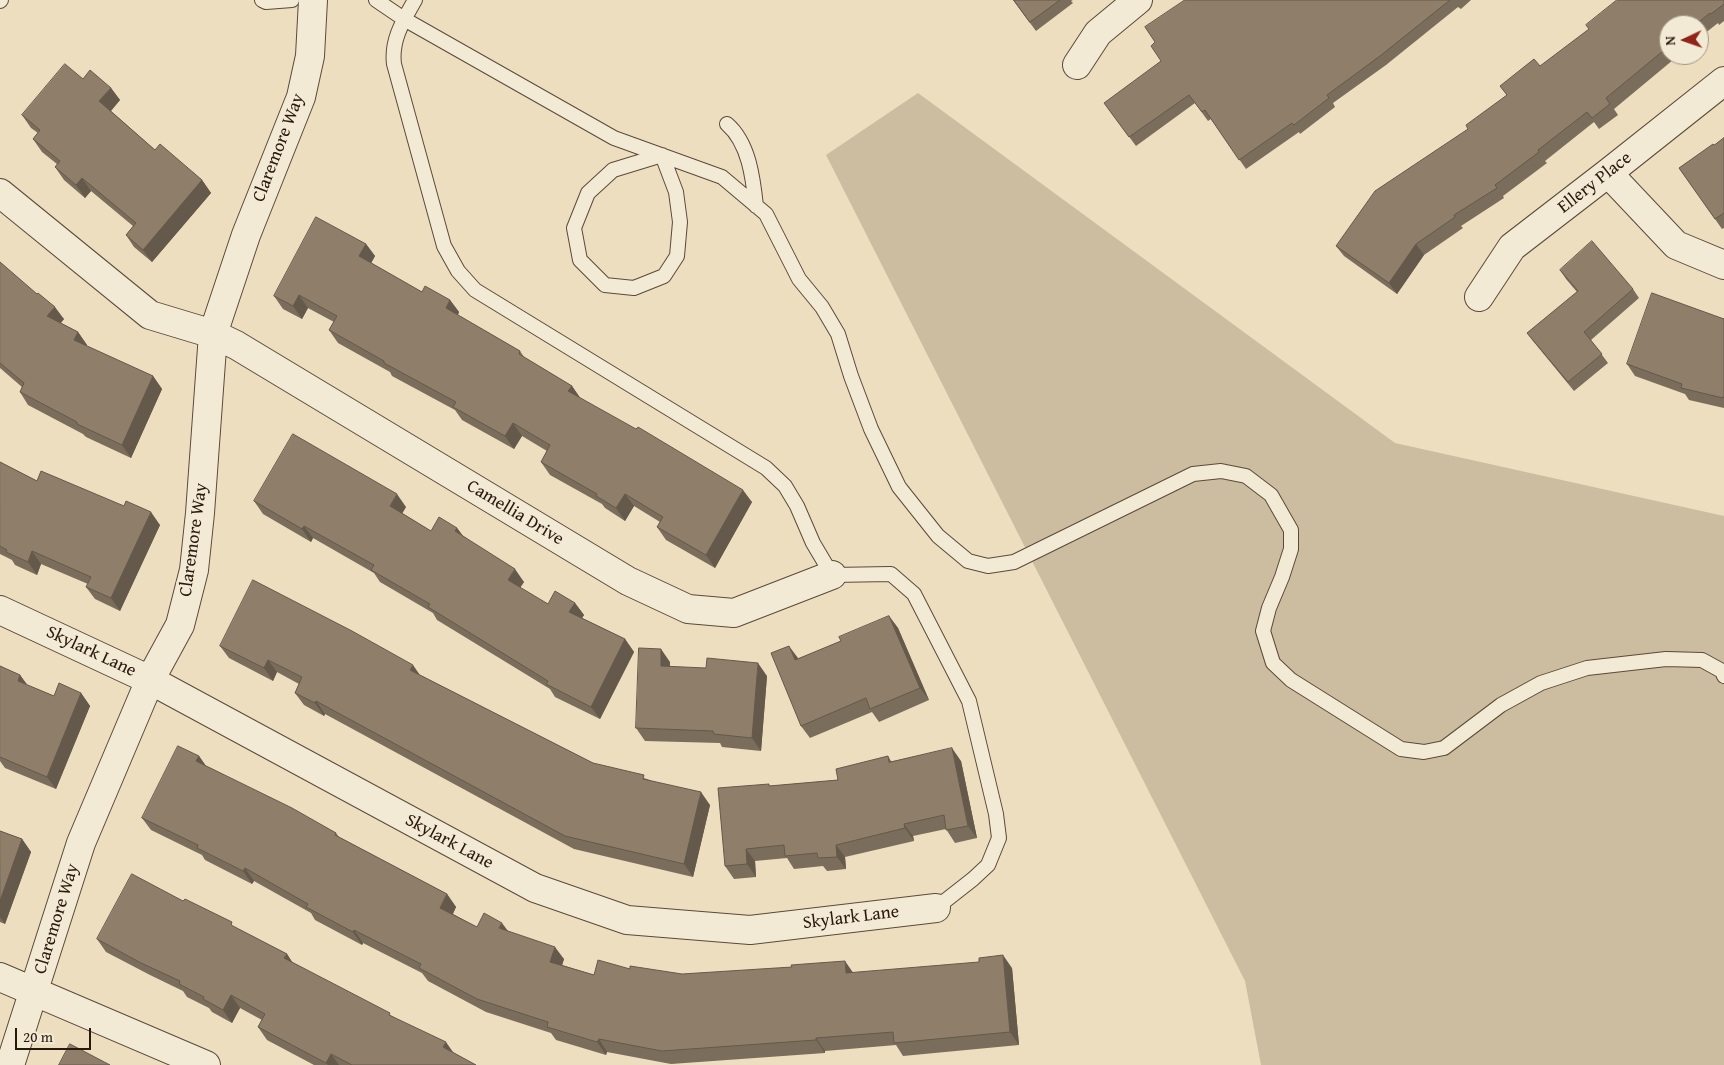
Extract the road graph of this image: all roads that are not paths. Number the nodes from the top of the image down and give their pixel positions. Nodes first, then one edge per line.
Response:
1 (262, 0) edge
2 (292, 0) edge
3 (313, 0) edge
4 (376, 0) edge
5 (415, 0) edge
6 (1138, 0) edge
7 (404, 19) junction
8 (1077, 66) dead end
9 (1724, 81) edge
10 (726, 124) dead end
11 (662, 156) junction
12 (1608, 173) junction
13 (0, 193) edge
14 (756, 206) junction
15 (1724, 265) edge
16 (1479, 297) dead end
17 (213, 334) junction
18 (832, 574) junction
19 (0, 610) edge
20 (1724, 676) edge
21 (150, 680) junction
22 (936, 908) joint
23 (0, 977) edge
24 (34, 991) junction
25 (10, 1065) edge
26 (206, 1065) edge

1 - 2 lane
3 - 17 street, Claremore Way
4 - 7 lane
5 - 7 lane
6 - 8 street
7 - 11 lane
7 - 18 lane
9 - 12 street, Ellery Place
10 - 14 lane
11 - 11 lane
11 - 14 lane
12 - 15 street
12 - 16 street, Ellery Place
13 - 17 street, Camellia Drive
14 - 20 lane
17 - 18 street, Camellia Drive
17 - 21 street, Claremore Way
18 - 22 lane
19 - 21 street, Skylark Lane
21 - 22 street, Skylark Lane
21 - 24 street, Claremore Way
23 - 24 street
24 - 25 street, Claremore Way
24 - 26 street

